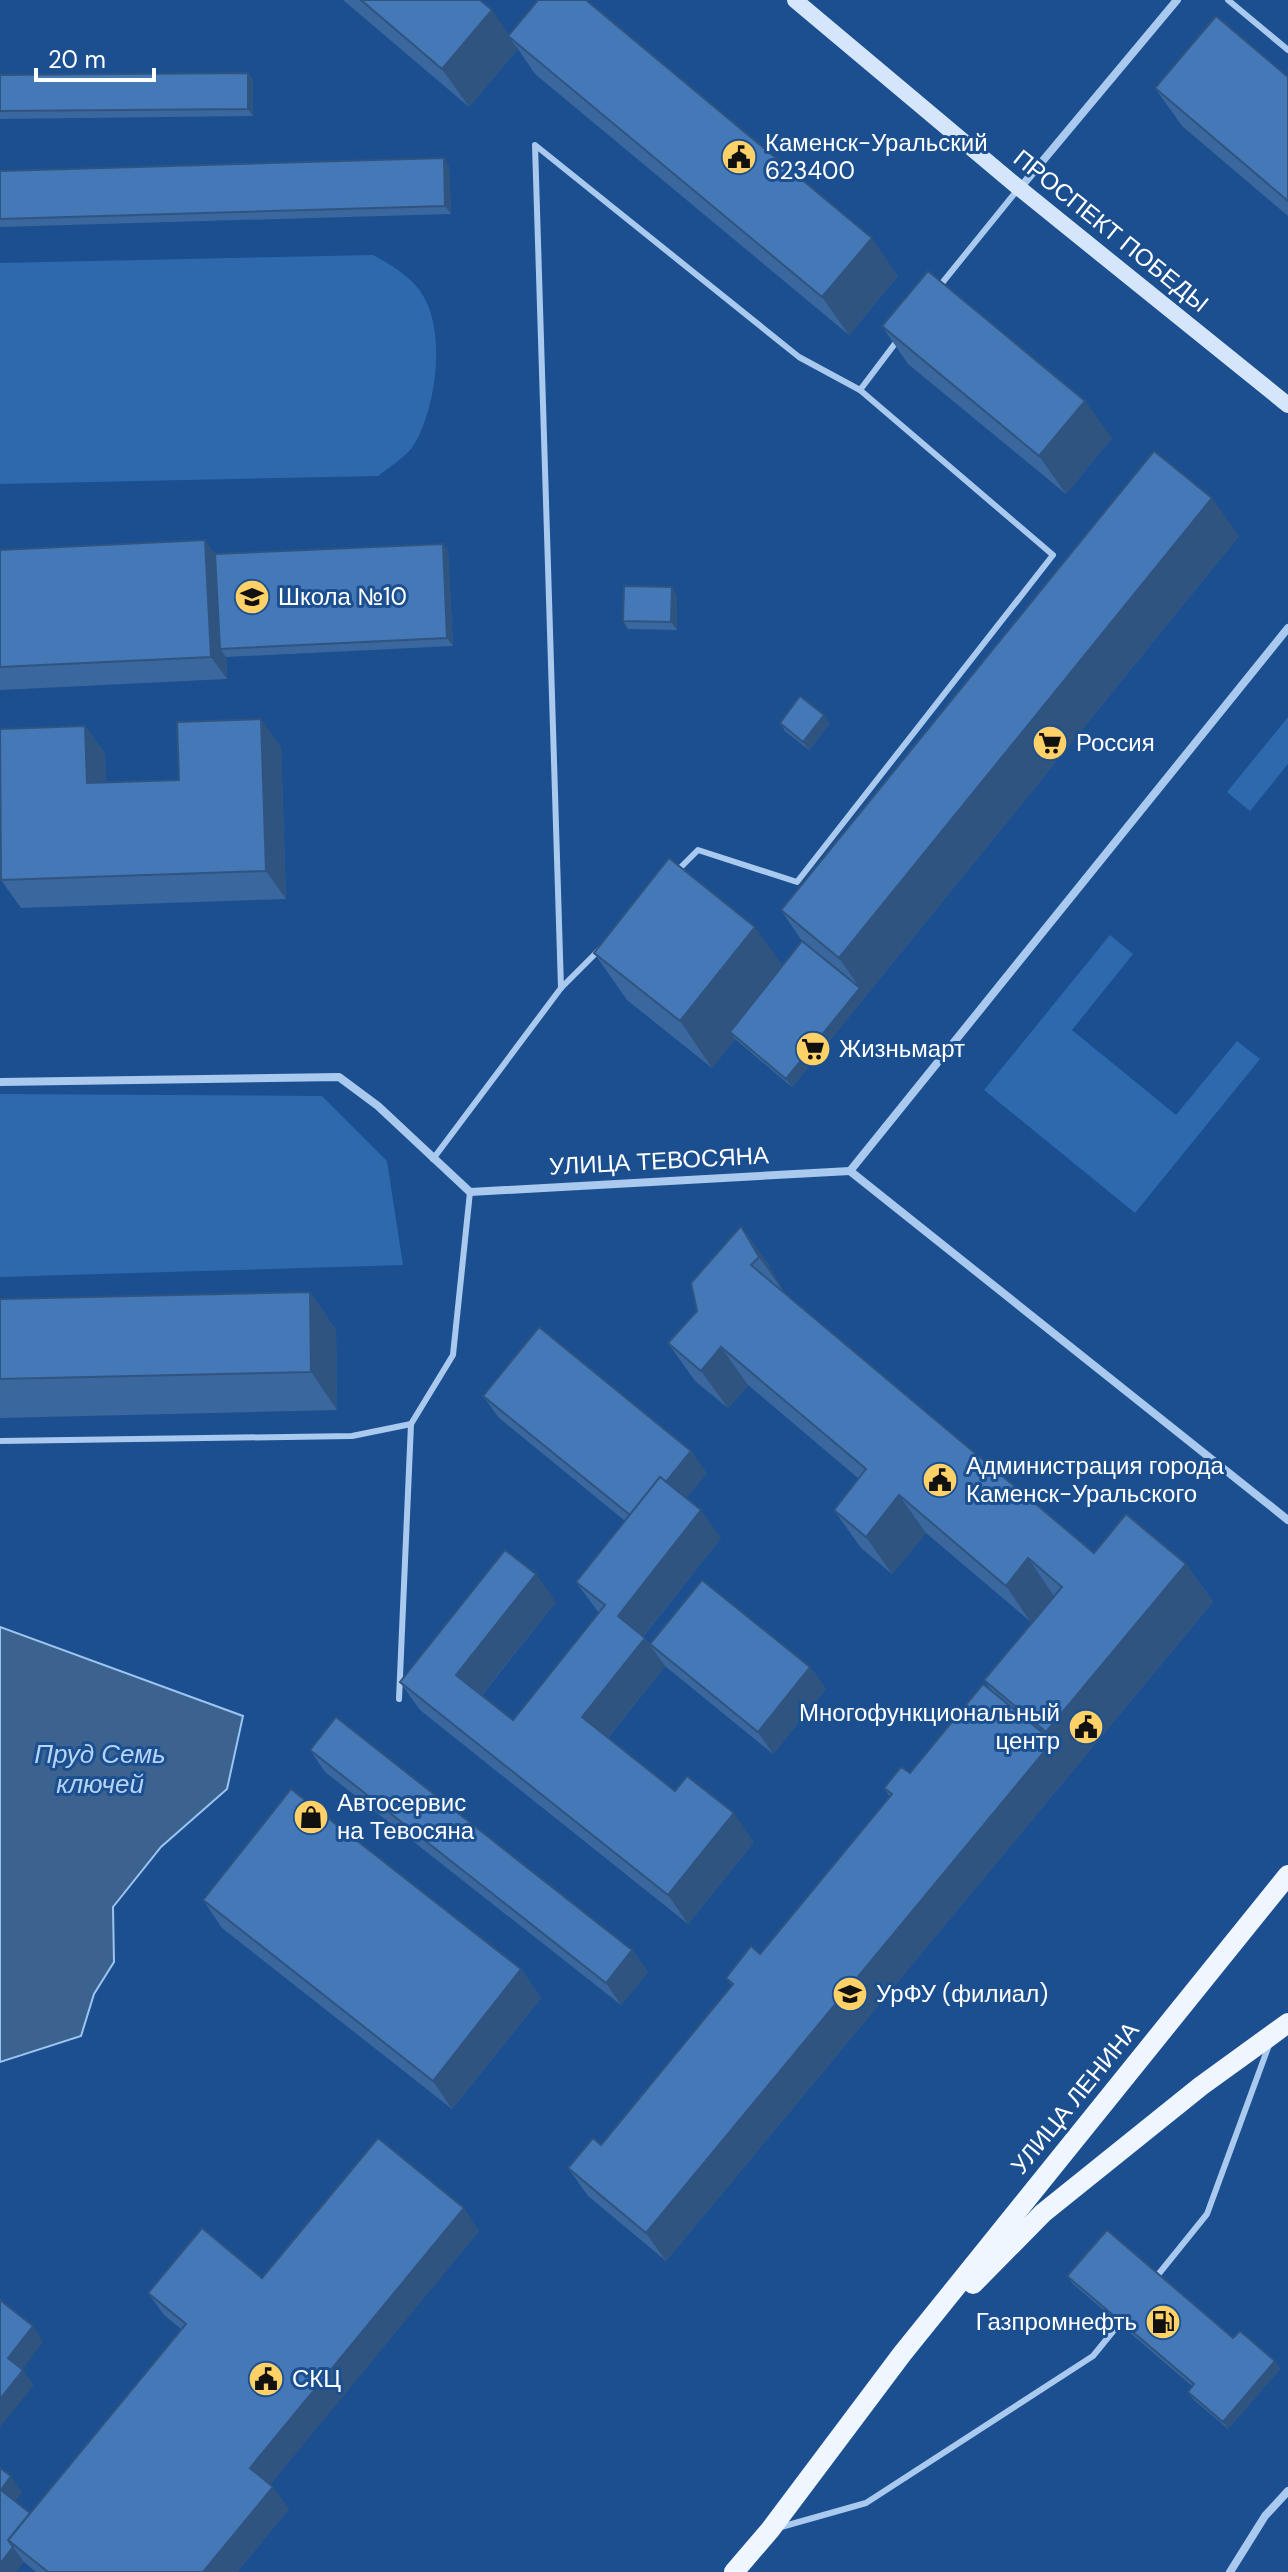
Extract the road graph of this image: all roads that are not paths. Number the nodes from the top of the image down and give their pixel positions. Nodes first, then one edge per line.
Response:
1 (795, 0) edge
2 (1177, 0) edge
3 (1228, 0) edge
4 (1288, 50) edge
5 (1019, 188) junction
6 (933, 295) edge
7 (905, 330) edge
8 (860, 390) junction
9 (1288, 405) edge
10 (1288, 628) edge
11 (666, 882) edge
12 (603, 945) edge
13 (561, 988) junction
14 (0, 1082) edge
15 (433, 1159) junction
16 (850, 1171) junction
17 (470, 1192) junction
18 (411, 1424) junction
19 (0, 1441) edge
20 (1288, 1520) edge
21 (399, 1699) edge
22 (1288, 1875) edge
23 (1281, 2027) edge
24 (1157, 2276) edge
25 (1119, 2324) edge
26 (902, 2354) junction
27 (1288, 2491) edge
28 (770, 2530) junction
29 (734, 2572) edge
30 (1230, 2572) edge

1 - 5 main road, ПРОСПЕКТ ПОБЕДЫ
2 - 5 street
3 - 4 lane
5 - 6 lane
5 - 9 main road, ПРОСПЕКТ ПОБЕДЫ
7 - 8 lane
8 - 11 lane
8 - 13 lane
10 - 16 street
12 - 13 lane
13 - 15 lane
14 - 15 street
15 - 17 street
16 - 17 street, УЛИЦА ТЕВОСЯНА
16 - 20 street
17 - 18 lane
18 - 19 lane
18 - 21 lane
22 - 26 main road, УЛИЦА ЛЕНИНА
23 - 24 lane
23 - 26 main road, УЛИЦА ЛЕНИНА
25 - 28 lane
26 - 28 main road, УЛИЦА ЛЕНИНА
27 - 30 street
28 - 29 main road, УЛИЦА ЛЕНИНА

